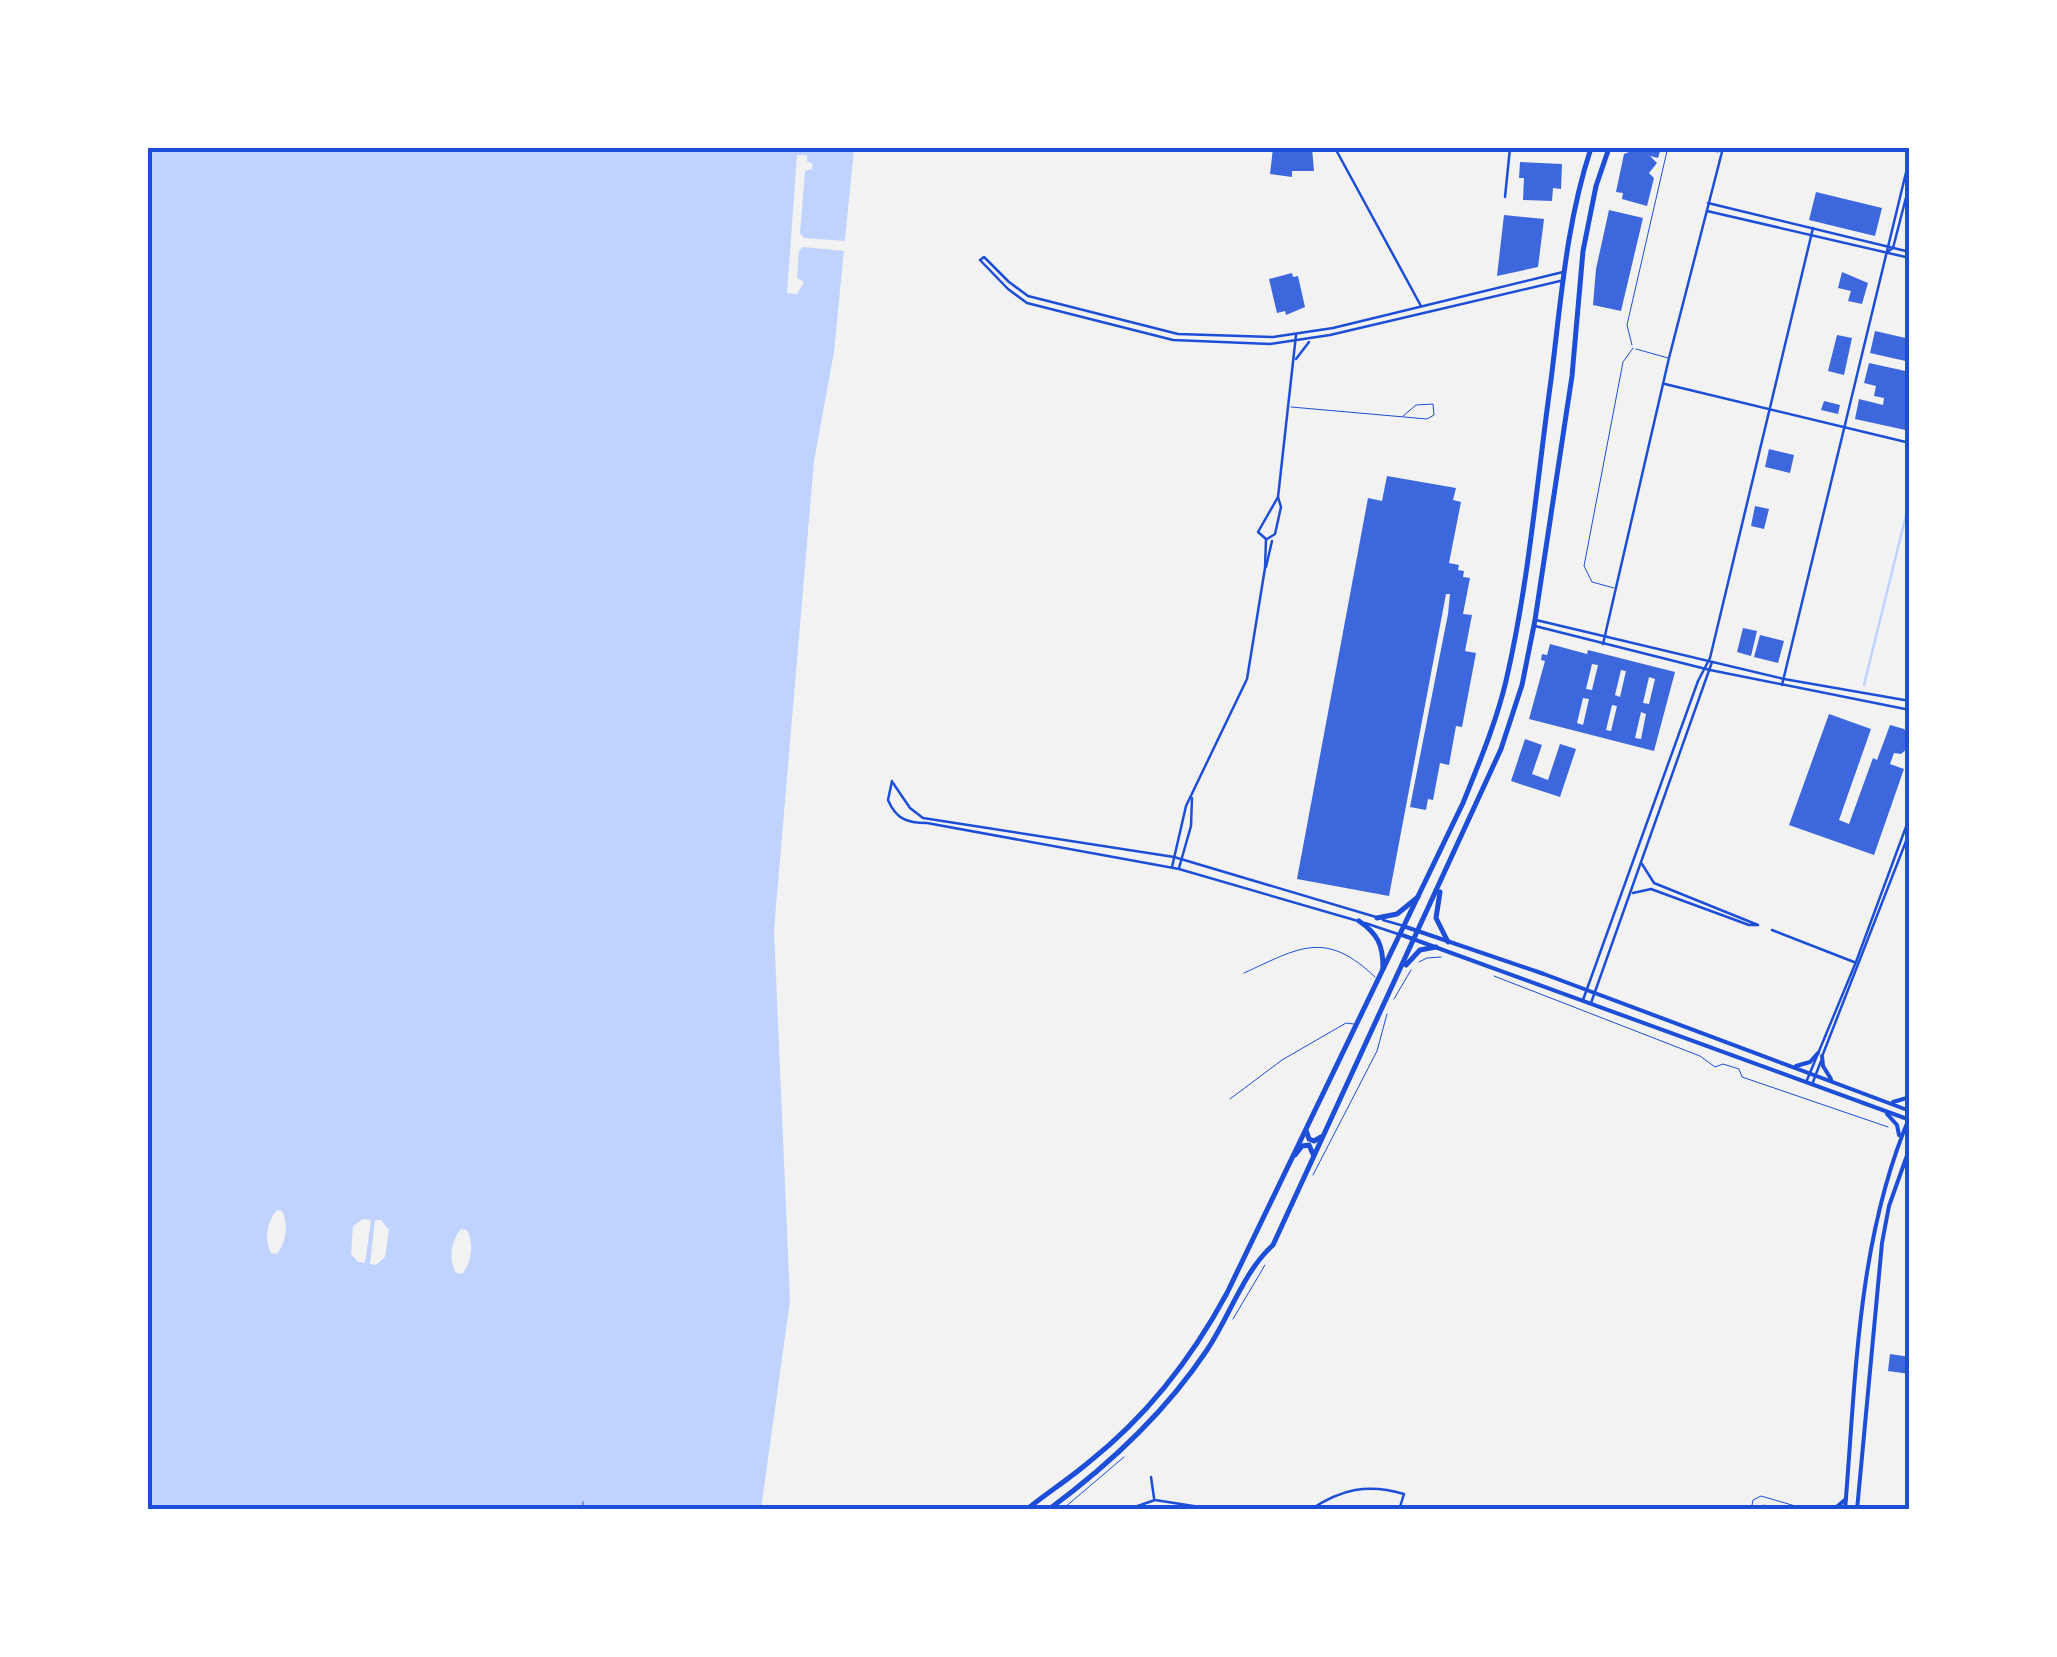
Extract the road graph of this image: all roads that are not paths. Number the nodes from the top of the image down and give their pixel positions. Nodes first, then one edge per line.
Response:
1 (1335, 148) edge
2 (1510, 148) edge
3 (1592, 148) edge
4 (1610, 148) edge
5 (1670, 148) edge
6 (1696, 148) edge
7 (1722, 150) edge
8 (1910, 156) edge
9 (1910, 182) edge
10 (1505, 197) dead end
11 (1708, 202) junction
12 (1706, 210) junction
13 (1813, 228) junction
14 (1812, 235) junction
15 (1890, 247) junction
16 (1886, 252) junction
17 (1910, 255) edge
18 (1563, 272) junction
19 (1562, 281) junction
20 (1422, 306) junction
21 (1424, 312) junction
22 (1296, 334) junction
23 (1215, 337) junction
24 (1312, 339) junction
25 (1296, 342) junction
26 (1215, 344) junction
27 (1633, 348) junction
28 (1669, 358) junction
29 (1295, 360) junction
30 (1663, 384) junction
31 (1291, 408) junction
32 (1770, 410) junction
33 (1402, 416) junction
34 (1844, 427) junction
35 (1910, 443) edge
36 (1278, 498) junction
37 (1549, 520) junction
38 (1534, 521) junction
39 (1272, 538) junction
40 (1266, 540) junction
41 (1545, 556) junction
42 (1529, 558) junction
43 (1265, 568) junction
44 (1615, 589) junction
45 (1534, 623) junction
46 (1604, 641) junction
47 (1630, 647) junction
48 (1655, 649) junction
49 (1654, 656) junction
50 (1690, 657) junction
51 (1710, 660) junction
52 (1688, 664) junction
53 (1730, 666) junction
54 (1704, 668) junction
55 (1710, 670) junction
56 (1728, 674) junction
57 (1763, 674) junction
58 (1784, 679) junction
59 (1761, 680) junction
60 (1782, 685) junction
61 (1910, 701) edge
62 (1910, 710) edge
63 (1192, 798) junction
64 (1910, 816) edge
65 (1182, 824) junction
66 (1191, 826) junction
67 (1910, 831) edge
68 (1174, 858) junction
69 (1182, 860) junction
70 (1641, 862) junction
71 (1172, 868) junction
72 (1179, 869) junction
73 (1442, 884) junction
74 (1421, 894) junction
75 (1630, 894) junction
76 (1378, 918) junction
77 (1358, 921) junction
78 (1406, 927) junction
79 (1420, 930) junction
80 (1772, 930) dead end
81 (1402, 935) junction
82 (1416, 940) junction
83 (1448, 942) junction
84 (1436, 947) junction
85 (1856, 962) junction
86 (1403, 968) junction
87 (1384, 971) junction
88 (1244, 973) dead end
89 (1379, 980) junction
90 (1586, 991) junction
91 (1594, 994) junction
92 (1583, 1001) junction
93 (1590, 1004) junction
94 (1357, 1024) junction
95 (1820, 1054) junction
96 (1791, 1067) junction
97 (1813, 1074) junction
98 (1833, 1080) junction
99 (1810, 1083) junction
100 (1910, 1097) edge
101 (1230, 1099) dead end
102 (1888, 1102) junction
103 (1881, 1109) junction
104 (1909, 1117) edge
105 (1306, 1126) junction
106 (1326, 1131) junction
107 (1900, 1140) junction
108 (1909, 1149) edge
109 (1313, 1157) junction
110 (1287, 1165) junction
111 (1874, 1349) junction
112 (1858, 1353) junction
113 (1850, 1427) junction
114 (1867, 1427) junction
115 (1151, 1477) dead end
116 (1846, 1499) junction
117 (1154, 1500) junction
118 (1026, 1510) edge
119 (1048, 1510) edge
120 (1126, 1510) edge
121 (1219, 1510) edge
122 (1310, 1510) edge
123 (1399, 1510) edge
124 (1751, 1510) edge
125 (1756, 1510) edge
126 (1782, 1510) edge
127 (1809, 1510) edge
128 (1833, 1510) edge
129 (1845, 1510) edge
130 (1857, 1510) edge

1 - 20 street
2 - 10 street
3 - 18 main road
4 - 37 main road
5 - 27 lane
6 - 7 lane
7 - 11 street
8 - 15 street
9 - 15 street
11 - 12 street
11 - 13 street
12 - 14 street
12 - 28 street
13 - 14 street
13 - 15 street
14 - 16 street
14 - 32 street
15 - 16 street
15 - 17 street
16 - 17 street
16 - 34 street
18 - 19 main road
18 - 20 street
19 - 21 street
19 - 38 main road
20 - 21 street
20 - 22 street
21 - 24 street
22 - 23 street
22 - 25 street
23 - 26 street
23 - 26 street
24 - 25 street
24 - 29 street
25 - 26 street
25 - 29 street
27 - 28 lane
27 - 44 lane
28 - 30 street
29 - 31 street
30 - 32 street
30 - 44 street
31 - 33 lane
31 - 36 street
32 - 34 street
32 - 51 street
33 - 33 lane
34 - 35 street
34 - 58 street
36 - 39 street
36 - 40 street
37 - 38 main road
37 - 41 main road
38 - 42 main road
39 - 40 street
39 - 43 street
40 - 43 street
41 - 42 main road
41 - 45 main road
42 - 74 main road
43 - 63 street
44 - 46 street
45 - 46 street
45 - 73 main road
46 - 47 street
47 - 48 street
47 - 49 street
48 - 49 street
48 - 50 street
49 - 52 street
50 - 51 street
50 - 52 street
51 - 53 street
51 - 54 street
51 - 55 street
52 - 54 street
53 - 56 street
53 - 57 street
54 - 55 street
54 - 90 street
55 - 56 street
55 - 70 street
56 - 59 street
57 - 58 street
57 - 59 street
58 - 60 street
58 - 61 street
59 - 60 street
60 - 62 street
63 - 65 street
63 - 66 street
64 - 85 street
65 - 66 street
65 - 68 street
66 - 69 street
67 - 95 street
68 - 69 street
68 - 71 street
68 - 71 street
69 - 72 street
69 - 76 street
70 - 75 street
70 - 75 street
71 - 72 street
72 - 77 street
73 - 79 main road
73 - 83 main road
74 - 76 main road
74 - 78 main road
75 - 91 street
76 - 78 street
77 - 81 street
77 - 87 main road
78 - 79 main road
78 - 81 main road
79 - 82 main road
79 - 83 main road
80 - 85 street
81 - 82 main road
81 - 87 main road
82 - 84 main road
82 - 86 main road
83 - 90 main road
84 - 86 main road
84 - 92 main road
85 - 95 street
86 - 106 main road
87 - 89 main road
88 - 89 lane
89 - 94 main road
90 - 91 main road
90 - 92 street
91 - 93 street
91 - 96 main road
92 - 93 main road
93 - 99 main road
94 - 101 lane
94 - 105 main road
95 - 96 main road
95 - 97 street
95 - 98 main road
96 - 97 main road
97 - 98 main road
97 - 99 street
98 - 102 main road
99 - 103 main road
100 - 102 main road
102 - 104 main road
103 - 104 main road
103 - 107 main road
104 - 107 main road
105 - 106 main road
105 - 110 main road
106 - 109 main road
107 - 112 main road
108 - 111 main road
109 - 110 main road
109 - 119 main road
110 - 118 main road
111 - 112 main road
111 - 114 main road
112 - 113 main road
113 - 114 main road
113 - 116 main road
114 - 130 main road
115 - 117 street
116 - 128 main road
116 - 129 main road
117 - 120 street
117 - 121 street
122 - 123 street
124 - 127 lane
125 - 126 lane

